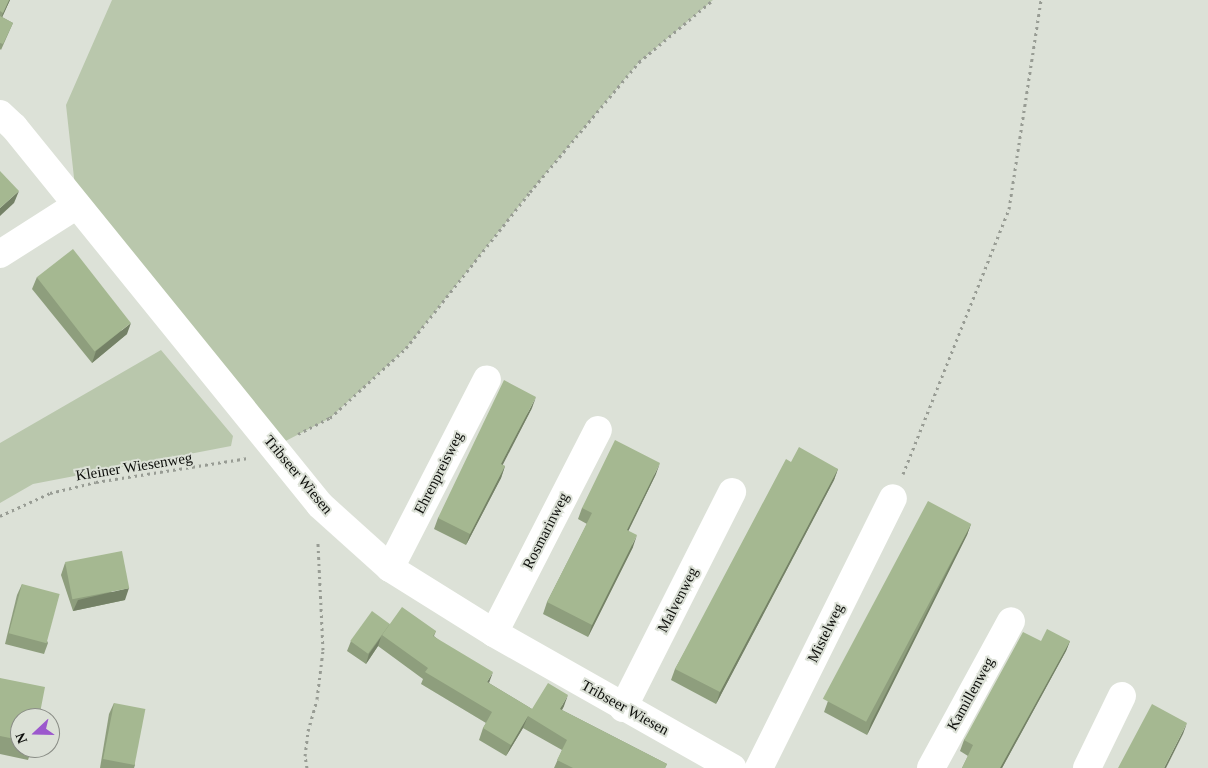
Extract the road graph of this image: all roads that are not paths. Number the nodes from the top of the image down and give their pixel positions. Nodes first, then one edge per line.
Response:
1 (0, 114) edge
2 (77, 205) junction
3 (0, 254) edge
4 (487, 379) dead end
5 (598, 430) dead end
6 (732, 492) dead end
7 (893, 498) road end
8 (390, 568) junction
9 (1011, 620) dead end
10 (494, 633) junction
11 (1122, 696) dead end
12 (623, 708) junction
13 (733, 768) edge
14 (758, 768) edge
15 (931, 768) edge
16 (1087, 768) edge

1 - 2 street, Tribseer Wiesen
2 - 3 street
2 - 8 street, Tribseer Wiesen
4 - 8 street, Ehrenpreisweg
5 - 10 street, Rosmarinweg
6 - 12 street, Malvenweg
7 - 14 street, Mistelweg
8 - 10 street, Tribseer Wiesen
9 - 15 street, Kamillenweg
10 - 12 street, Tribseer Wiesen
11 - 16 street
12 - 13 street, Tribseer Wiesen

